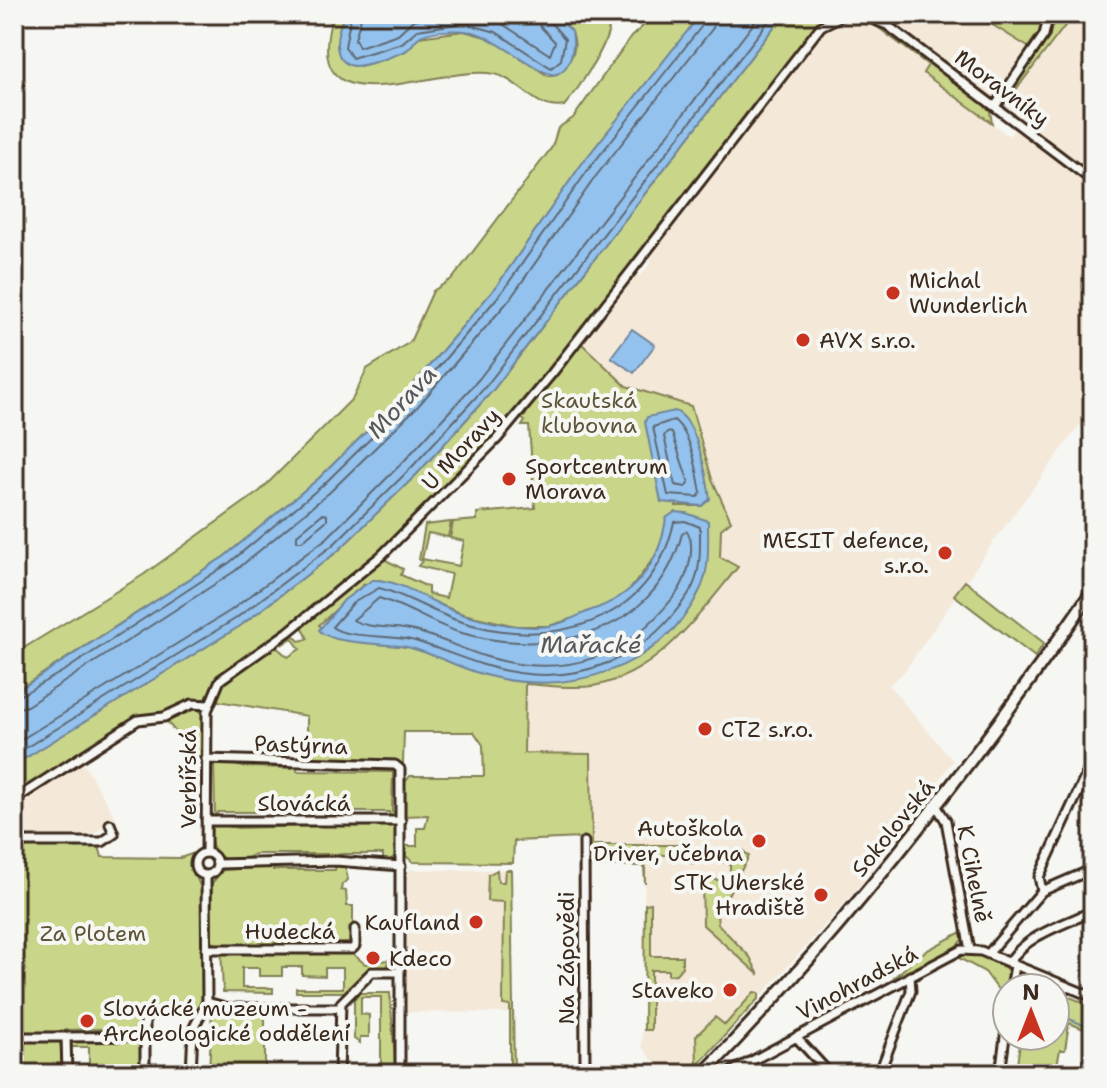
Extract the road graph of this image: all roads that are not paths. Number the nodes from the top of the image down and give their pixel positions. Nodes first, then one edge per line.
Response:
1 (845, 14) edge
2 (859, 14) edge
3 (1049, 14) edge
4 (996, 105) junction
5 (1093, 181) edge
6 (1093, 590) edge
7 (208, 705) junction
8 (206, 759) junction
9 (1093, 760) edge
10 (14, 800) edge
11 (937, 807) junction
12 (206, 821) junction
13 (401, 821) junction
14 (110, 824) dead end
15 (14, 842) edge
16 (584, 842) dead end
17 (206, 853) junction
18 (218, 864) junction
19 (401, 866) junction
20 (1093, 869) edge
21 (206, 876) junction
22 (1042, 891) junction
23 (1093, 911) edge
24 (355, 929) dead end
25 (206, 949) junction
26 (970, 950) junction
27 (988, 954) junction
28 (1012, 964) junction
29 (400, 972) junction
30 (1012, 972) edge
31 (910, 976) junction
32 (1093, 997) edge
33 (207, 1002) junction
34 (339, 1008) junction
35 (145, 1022) dead end
36 (145, 1036) junction
37 (21, 1037) dead end
38 (66, 1037) junction
39 (796, 1037) junction
40 (1003, 1052) edge
41 (880, 1070) edge
42 (67, 1074) edge
43 (145, 1074) edge
44 (191, 1074) edge
45 (339, 1074) edge
46 (400, 1074) edge
47 (585, 1074) edge
48 (703, 1074) edge
49 (727, 1074) edge
50 (830, 1074) edge
51 (895, 1074) edge
52 (1000, 1074) edge
53 (1048, 1074) edge
54 (1070, 1074) edge

1 - 7 street, U Moravy
2 - 4 street, Moravníky
3 - 4 street
4 - 5 street, Moravníky
6 - 11 main road, Sokolovská
7 - 8 street, Verbířská
7 - 10 street
8 - 12 street, Verbířská
8 - 13 street, Pastýrna
9 - 22 street
11 - 26 street, K Cihelně
11 - 48 main road, Sokolovská
12 - 13 street, Slovácká
12 - 17 street, Verbířská
13 - 19 street
14 - 15 street
16 - 47 street, Na Zápovědi
17 - 18 street
17 - 21 street
18 - 19 street
18 - 21 street
19 - 29 street
20 - 22 street
21 - 25 street
22 - 27 street
23 - 28 street
24 - 25 street, Hudecká
25 - 33 street
26 - 27 street
26 - 31 street, Vinohradská
27 - 28 street
28 - 30 street
28 - 32 street
29 - 34 street
29 - 46 street
31 - 39 street, Vinohradská
31 - 41 street
33 - 34 street
33 - 44 street
34 - 45 street
35 - 36 street
36 - 38 street
36 - 43 street
37 - 38 street
38 - 42 street
39 - 49 street, Vinohradská
39 - 50 street
40 - 52 street
41 - 51 street
53 - 54 street

